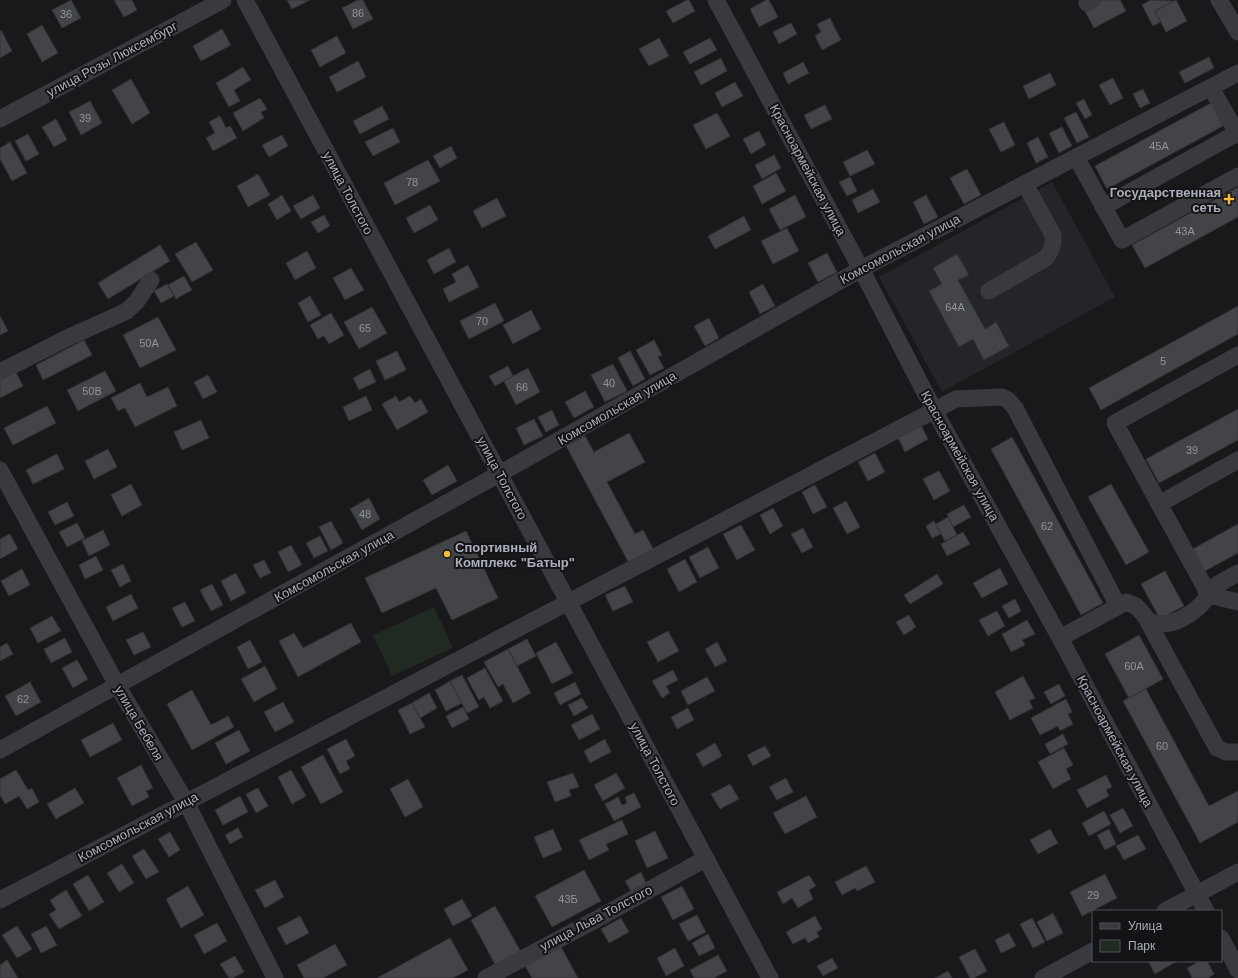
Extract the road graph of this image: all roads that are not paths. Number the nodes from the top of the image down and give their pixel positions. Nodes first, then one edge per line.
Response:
1 (223, 0) edge
2 (245, 0) edge
3 (716, 0) edge
4 (1219, 0) edge
5 (1238, 32) edge
6 (1238, 74) edge
7 (1211, 88) junction
8 (0, 119) edge
9 (1238, 134) edge
10 (1076, 157) junction
11 (1238, 176) edge
12 (1025, 184) junction
13 (1103, 207) junction
14 (861, 269) junction
15 (151, 280) dead end
16 (989, 291) dead end
17 (1238, 355) edge
18 (0, 372) edge
19 (934, 410) junction
20 (1238, 460) edge
21 (0, 470) edge
22 (499, 474) junction
23 (1159, 504) junction
24 (1238, 573) edge
25 (1208, 593) junction
26 (568, 602) junction
27 (1238, 602) edge
28 (1118, 606) junction
29 (1146, 618) junction
30 (1060, 638) junction
31 (117, 685) junction
32 (0, 750) edge
33 (1238, 752) edge
34 (186, 802) junction
35 (705, 858) junction
36 (1238, 872) edge
37 (1197, 894) junction
38 (0, 900) edge
39 (1167, 910) edge
40 (1205, 910) edge
41 (1222, 940) edge
42 (1092, 952) edge
43 (1238, 970) edge
44 (1063, 973) edge
45 (275, 978) edge
46 (486, 978) edge
47 (770, 978) edge
48 (1043, 978) edge

1 - 8 street, улица Розы Люксембург
2 - 22 street, улица Толстого
3 - 14 street, Красноармейская улица
4 - 5 street
6 - 7 street, Комсомольская улица
7 - 9 street
7 - 10 street, Комсомольская улица
9 - 13 street
10 - 12 street, Комсомольская улица
10 - 13 street
11 - 13 street
12 - 14 street, Комсомольская улица
12 - 16 street
14 - 19 street, Красноармейская улица
14 - 22 street, Комсомольская улица
15 - 18 street
17 - 23 street
19 - 26 street, Комсомольская улица
19 - 28 street, Комсомольская улица
19 - 30 street, Красноармейская улица
20 - 23 street
21 - 31 street, улица Бебеля
22 - 26 street, улица Толстого
22 - 31 street, Комсомольская улица
23 - 25 street
24 - 25 street
25 - 27 street
25 - 29 street
26 - 34 street, Комсомольская улица
26 - 35 street, улица Толстого
28 - 29 street
28 - 30 street
29 - 33 street
30 - 37 street, Красноармейская улица
31 - 32 street, Комсомольская улица
31 - 34 street, улица Бебеля
34 - 38 street, Комсомольская улица
34 - 45 street, улица Бебеля
35 - 46 street, улица Льва Толстого
35 - 47 street, улица Толстого
36 - 37 street
37 - 39 street
37 - 40 street, Красноармейская улица
41 - 43 street
42 - 44 street
44 - 48 street

